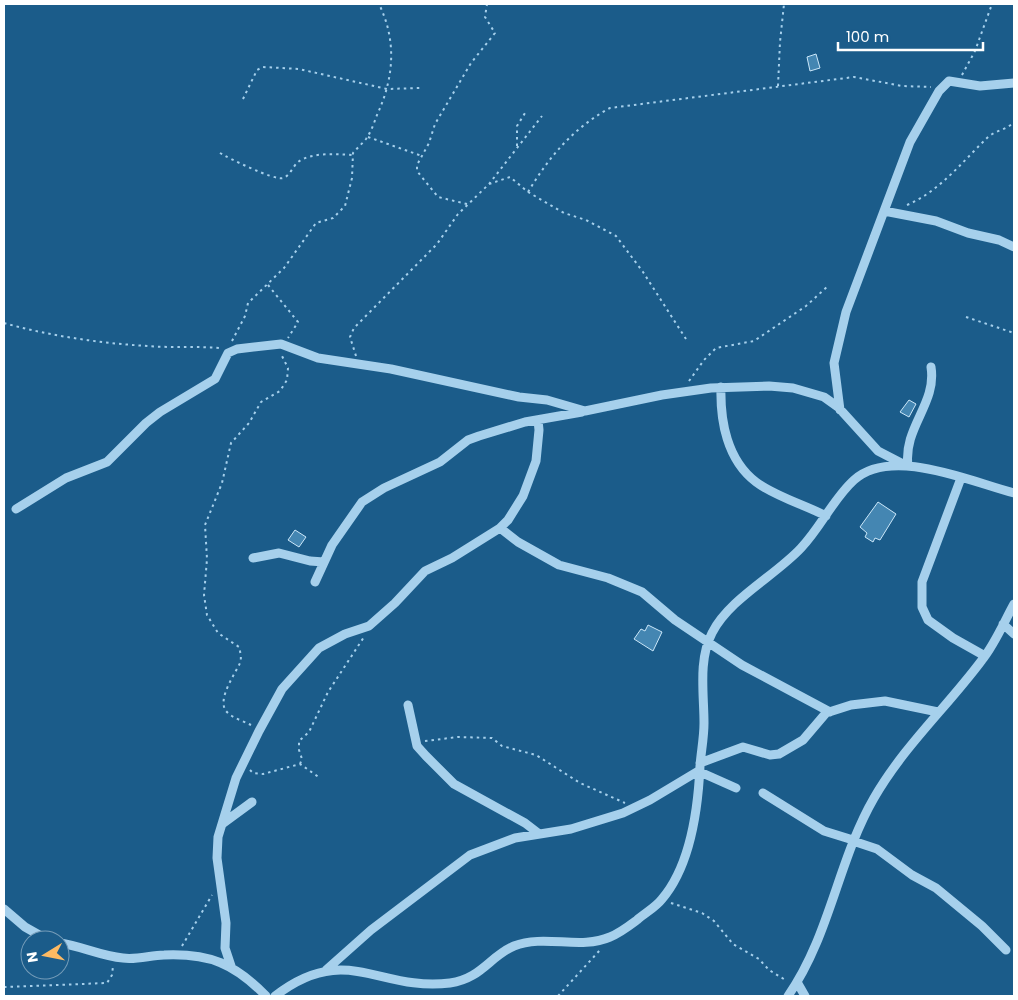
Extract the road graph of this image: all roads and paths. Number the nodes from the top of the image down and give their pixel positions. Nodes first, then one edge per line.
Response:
1 (379, 4) edge
2 (487, 4) edge
3 (784, 4) edge
4 (992, 4) edge
5 (958, 81) junction
6 (1014, 83) edge
7 (943, 85) junction
8 (778, 86) junction
9 (421, 88) dead end
10 (387, 89) junction
11 (243, 99) dead end
12 (525, 112) dead end
13 (542, 116) dead end
14 (1014, 122) edge
15 (367, 137) junction
16 (517, 146) junction
17 (220, 153) dead end
18 (352, 155) junction
19 (422, 156) junction
20 (489, 184) junction
21 (528, 192) junction
22 (468, 204) junction
23 (888, 212) junction
24 (1014, 247) edge
25 (268, 285) junction
26 (828, 286) dead end
27 (966, 317) dead end
28 (4, 322) edge
29 (1014, 333) edge
30 (686, 339) dead end
31 (284, 344) junction
32 (230, 349) junction
33 (363, 366) junction
34 (931, 367) dead end
35 (721, 387) junction
36 (679, 392) junction
37 (840, 410) junction
38 (585, 411) junction
39 (538, 420) junction
40 (907, 466) junction
41 (961, 478) junction
42 (1014, 493) edge
43 (16, 509) dead end
44 (826, 516) junction
45 (500, 528) junction
46 (253, 558) dead end
47 (324, 562) junction
48 (315, 582) dead end
49 (1014, 604) edge
50 (375, 622) junction
51 (1003, 624) junction
52 (1014, 634) edge
53 (708, 643) junction
54 (985, 656) junction
55 (408, 705) dead end
56 (830, 712) junction
57 (938, 712) junction
58 (259, 731) junction
59 (415, 738) junction
60 (244, 762) junction
61 (300, 764) junction
62 (700, 768) junction
63 (320, 778) dead end
64 (736, 788) dead end
65 (763, 794) dead end
66 (252, 802) dead end
67 (634, 808) junction
68 (220, 826) junction
69 (538, 833) junction
70 (853, 841) junction
71 (219, 877) junction
72 (662, 900) junction
73 (4, 909) edge
74 (30, 930) edge
75 (608, 938) junction
76 (70, 946) edge
77 (180, 948) dead end
78 (1006, 950) dead end
79 (114, 957) junction
80 (231, 966) junction
81 (324, 971) junction
82 (796, 985) junction
83 (4, 987) edge
84 (266, 996) edge
85 (274, 996) edge
86 (558, 996) edge
87 (788, 996) edge
88 (804, 996) edge

1 - 10 path
2 - 19 path
3 - 8 path
4 - 5 path
5 - 6 street
5 - 7 street
7 - 8 path
7 - 23 street
8 - 21 path
9 - 10 path
10 - 11 path
10 - 15 path
12 - 16 path
13 - 16 path
14 - 23 path
15 - 18 path
15 - 19 path
16 - 20 path
17 - 18 path
18 - 25 path
19 - 22 path
20 - 21 path
20 - 22 path
21 - 30 path
22 - 33 path
23 - 24 street
23 - 37 street
25 - 31 path
25 - 32 path
26 - 36 path
27 - 29 path
28 - 32 path
31 - 32 street
31 - 33 street
31 - 58 path
32 - 43 street
33 - 38 street
34 - 40 street
35 - 36 street
35 - 37 street
35 - 44 street
36 - 38 street
37 - 40 street
38 - 39 street
39 - 45 street
39 - 47 street
40 - 41 street
40 - 44 street
41 - 42 street
41 - 54 street
44 - 53 street
45 - 50 street
45 - 53 street
46 - 47 street
47 - 48 street
49 - 51 street
50 - 58 street
50 - 61 path
51 - 52 street
51 - 54 street
53 - 56 street
53 - 62 street
54 - 57 street
55 - 59 street
56 - 57 street
56 - 62 street
57 - 70 street
58 - 60 street
59 - 67 path
59 - 69 street
60 - 61 path
60 - 68 street
61 - 63 path
62 - 64 street
62 - 67 street
62 - 72 street
65 - 70 street
66 - 68 street
67 - 69 street
68 - 71 street
69 - 81 street
70 - 78 street
70 - 82 street
71 - 77 path
71 - 80 street
72 - 75 street
72 - 82 path
73 - 74 street
75 - 81 street
75 - 86 path
76 - 79 street
79 - 80 street
79 - 83 path
80 - 84 street
81 - 85 street
82 - 87 street
82 - 88 street

